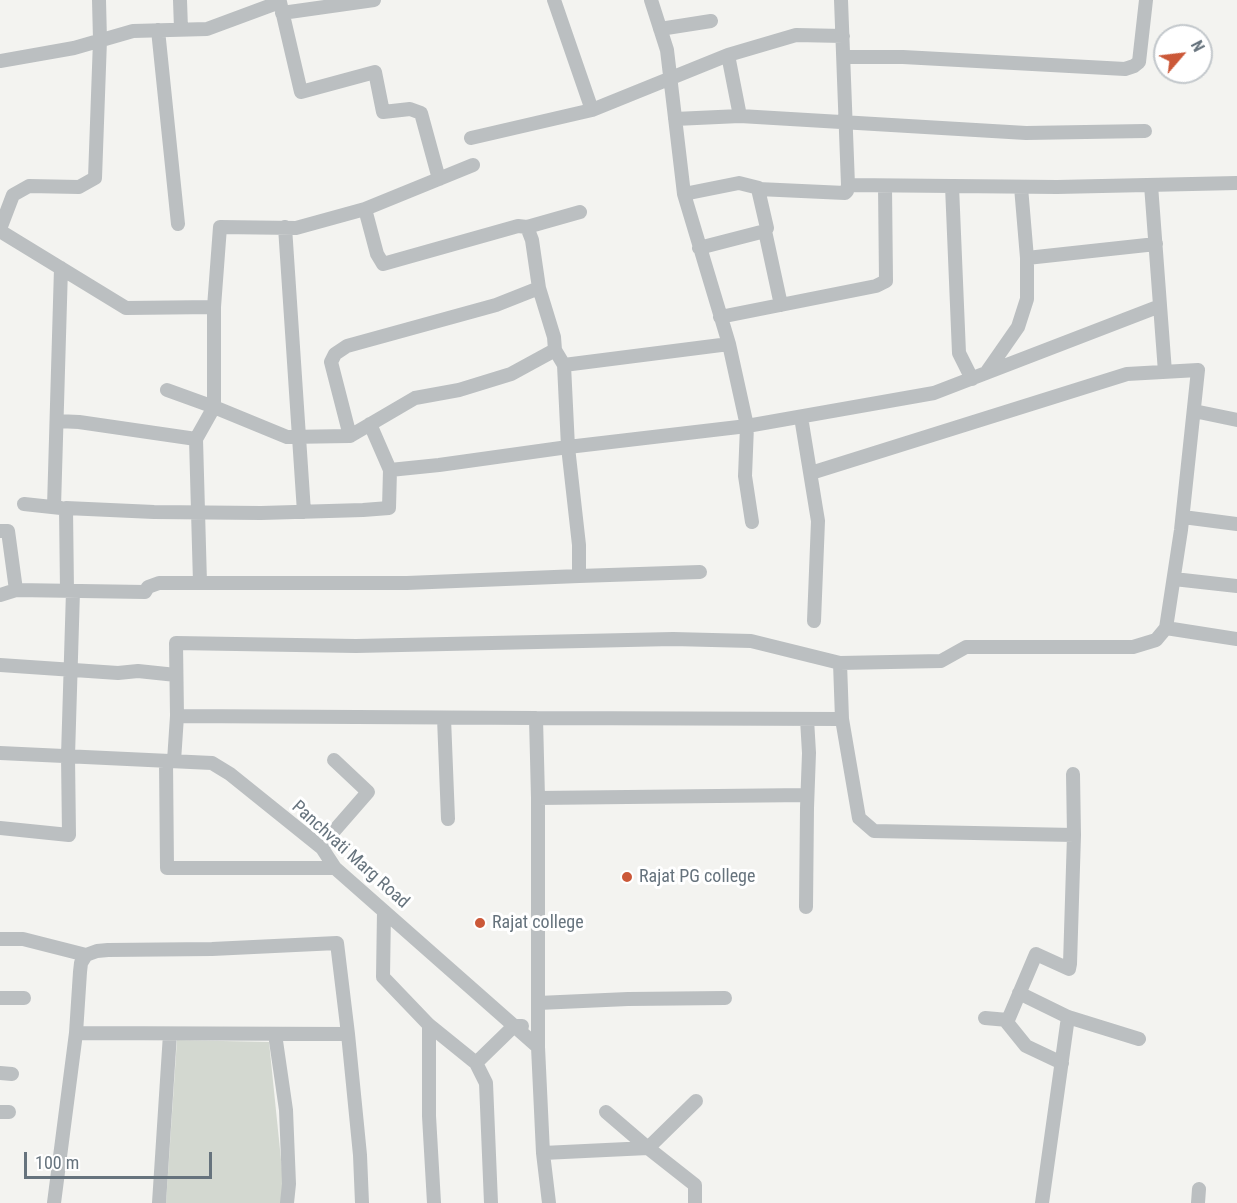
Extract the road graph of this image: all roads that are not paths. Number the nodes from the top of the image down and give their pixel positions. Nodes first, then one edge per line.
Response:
1 (99, 0) edge
2 (180, 0) edge
3 (374, 0) edge
4 (554, 0) edge
5 (651, 0) edge
6 (842, 0) edge
7 (1146, 0) edge
8 (280, 5) edge
9 (711, 21) dead end
10 (660, 29) junction
11 (158, 30) junction
12 (181, 30) junction
13 (843, 36) junction
14 (100, 40) junction
15 (728, 56) junction
16 (844, 57) junction
17 (0, 61) edge
18 (670, 80) junction
19 (592, 110) junction
20 (740, 116) junction
21 (675, 119) junction
22 (846, 124) junction
23 (1145, 130) dead end
24 (471, 138) dead end
25 (473, 165) dead end
26 (439, 179) junction
27 (1237, 183) edge
28 (848, 185) junction
29 (1151, 185) junction
30 (885, 186) junction
31 (952, 186) junction
32 (1022, 187) junction
33 (759, 188) junction
34 (684, 194) junction
35 (365, 209) junction
36 (580, 212) dead end
37 (178, 224) dead end
38 (527, 227) junction
39 (285, 228) junction
40 (0, 230) edge
41 (765, 231) junction
42 (1156, 244) junction
43 (699, 248) junction
44 (1027, 258) junction
45 (61, 268) junction
46 (539, 288) junction
47 (781, 305) junction
48 (1160, 306) junction
49 (214, 307) junction
50 (720, 317) junction
51 (729, 344) junction
52 (555, 350) junction
53 (564, 365) junction
54 (1165, 372) junction
55 (986, 373) junction
56 (972, 379) junction
57 (167, 390) dead end
58 (214, 407) junction
59 (1194, 411) junction
60 (801, 417) junction
61 (1237, 420) edge
62 (57, 421) junction
63 (370, 424) junction
64 (747, 426) junction
65 (350, 436) junction
66 (299, 437) junction
67 (196, 439) junction
68 (568, 447) junction
69 (390, 470) junction
70 (810, 473) junction
71 (24, 504) dead end
72 (60, 507) junction
73 (198, 512) junction
74 (304, 512) junction
75 (1183, 517) junction
76 (752, 522) dead end
77 (1237, 524) edge
78 (0, 531) edge
79 (700, 572) dead end
80 (579, 576) junction
81 (1174, 579) junction
82 (200, 583) junction
83 (1237, 586) edge
84 (16, 590) junction
85 (70, 591) junction
86 (0, 595) edge
87 (814, 621) dead end
88 (1166, 628) junction
89 (1237, 639) edge
90 (840, 663) junction
91 (0, 665) edge
92 (71, 669) junction
93 (176, 675) junction
94 (177, 716) junction
95 (444, 718) junction
96 (536, 718) junction
97 (807, 719) junction
98 (842, 719) junction
99 (0, 753) edge
100 (68, 756) junction
101 (334, 760) dead end
102 (170, 761) junction
103 (1073, 774) dead end
104 (807, 795) junction
105 (538, 798) junction
106 (448, 819) dead end
107 (0, 828) edge
108 (1074, 836) junction
109 (322, 848) junction
110 (335, 868) junction
111 (806, 908) dead end
112 (384, 911) junction
113 (0, 939) edge
114 (86, 955) junction
115 (1019, 993) junction
116 (0, 998) edge
117 (24, 998) dead end
118 (725, 998) dead end
119 (538, 1003) junction
120 (1068, 1017) junction
121 (985, 1018) dead end
122 (1005, 1020) junction
123 (429, 1025) junction
124 (538, 1025) junction
125 (514, 1026) junction
126 (76, 1033) junction
127 (171, 1034) junction
128 (275, 1034) junction
129 (348, 1034) junction
130 (1138, 1040) dead end
131 (538, 1047) junction
132 (476, 1063) junction
133 (1062, 1064) junction
134 (696, 1101) dead end
135 (606, 1112) dead end
136 (648, 1148) junction
137 (543, 1153) junction
138 (54, 1203) edge
139 (159, 1203) edge
140 (287, 1203) edge
141 (362, 1203) edge
142 (434, 1203) edge
143 (491, 1203) edge
144 (549, 1203) edge
145 (695, 1203) edge
146 (1042, 1203) edge

1 - 14 street
2 - 12 street
3 - 8 street
4 - 19 street
5 - 10 street
6 - 13 street
7 - 16 street
8 - 12 street
8 - 26 street
9 - 10 street
10 - 18 street
11 - 12 street
11 - 14 street
11 - 37 street
13 - 15 street
13 - 16 street
14 - 17 street
14 - 40 street
15 - 18 street
15 - 20 street
16 - 22 street
18 - 19 street
18 - 21 street
19 - 24 street
20 - 21 street
20 - 22 street
21 - 34 street
22 - 23 street
22 - 28 street
25 - 26 street
26 - 35 street
27 - 29 street
28 - 30 street
28 - 33 street
29 - 32 street
29 - 42 street
30 - 31 street
30 - 47 street
31 - 32 street
31 - 56 street
32 - 44 street
33 - 34 street
33 - 41 street
34 - 43 street
35 - 38 street
35 - 39 street
36 - 38 street
38 - 46 street
39 - 49 street
39 - 66 street
40 - 45 street
41 - 43 street
41 - 47 street
42 - 44 street
42 - 48 street
43 - 50 street
44 - 55 street
45 - 49 street
45 - 62 street
46 - 52 street
46 - 65 street
47 - 50 street
48 - 54 street
48 - 55 street
49 - 58 street
50 - 51 street
51 - 53 street
51 - 64 street
52 - 53 street
52 - 63 street
53 - 68 street
54 - 59 street
54 - 70 street
55 - 56 street
56 - 60 street
57 - 58 street
58 - 66 street
58 - 67 street
59 - 61 street
59 - 75 street
60 - 64 street
60 - 70 street
62 - 67 street
62 - 72 street
63 - 65 street
63 - 69 street
64 - 68 street
64 - 76 street
65 - 66 street
66 - 74 street
67 - 73 street
68 - 69 street
68 - 80 street
69 - 74 street
70 - 87 street
71 - 72 street
72 - 73 street
72 - 85 street
73 - 74 street
73 - 82 street
75 - 77 street
75 - 81 street
78 - 84 street
79 - 80 street
80 - 82 street
81 - 83 street
81 - 88 street
82 - 85 street
84 - 85 street
84 - 86 street
85 - 92 street
88 - 89 street
88 - 90 street
90 - 93 street
90 - 98 street
91 - 92 street
92 - 93 street
92 - 100 street
93 - 94 street
94 - 95 street
94 - 102 street
95 - 96 street
95 - 106 street
96 - 97 street
96 - 105 street
97 - 98 street
97 - 104 street
98 - 108 street
99 - 100 street, Panchvati Marg Road
100 - 102 street, Panchvati Marg Road
100 - 107 street
101 - 109 street
102 - 109 street, Panchvati Marg Road
102 - 110 street
103 - 108 street
104 - 105 street
104 - 111 street
105 - 119 street
108 - 115 street
109 - 110 street, Panchvati Marg Road
110 - 112 street, Panchvati Marg Road
112 - 123 street
112 - 125 street, Panchvati Marg Road
113 - 114 street
114 - 126 street
114 - 129 street
115 - 120 street
115 - 122 street
116 - 117 street
118 - 119 street
119 - 124 street
120 - 130 street
120 - 133 street
121 - 122 street
122 - 133 street
123 - 132 street
123 - 142 street
124 - 125 street
124 - 131 street
125 - 131 street, Panchvati Marg Road
125 - 132 street
126 - 127 street
126 - 138 street
127 - 128 street
127 - 139 street
128 - 129 street
128 - 140 street
129 - 141 street
131 - 137 street
132 - 143 street
133 - 146 street
134 - 136 street
135 - 136 street
136 - 137 street
136 - 145 street
137 - 144 street

